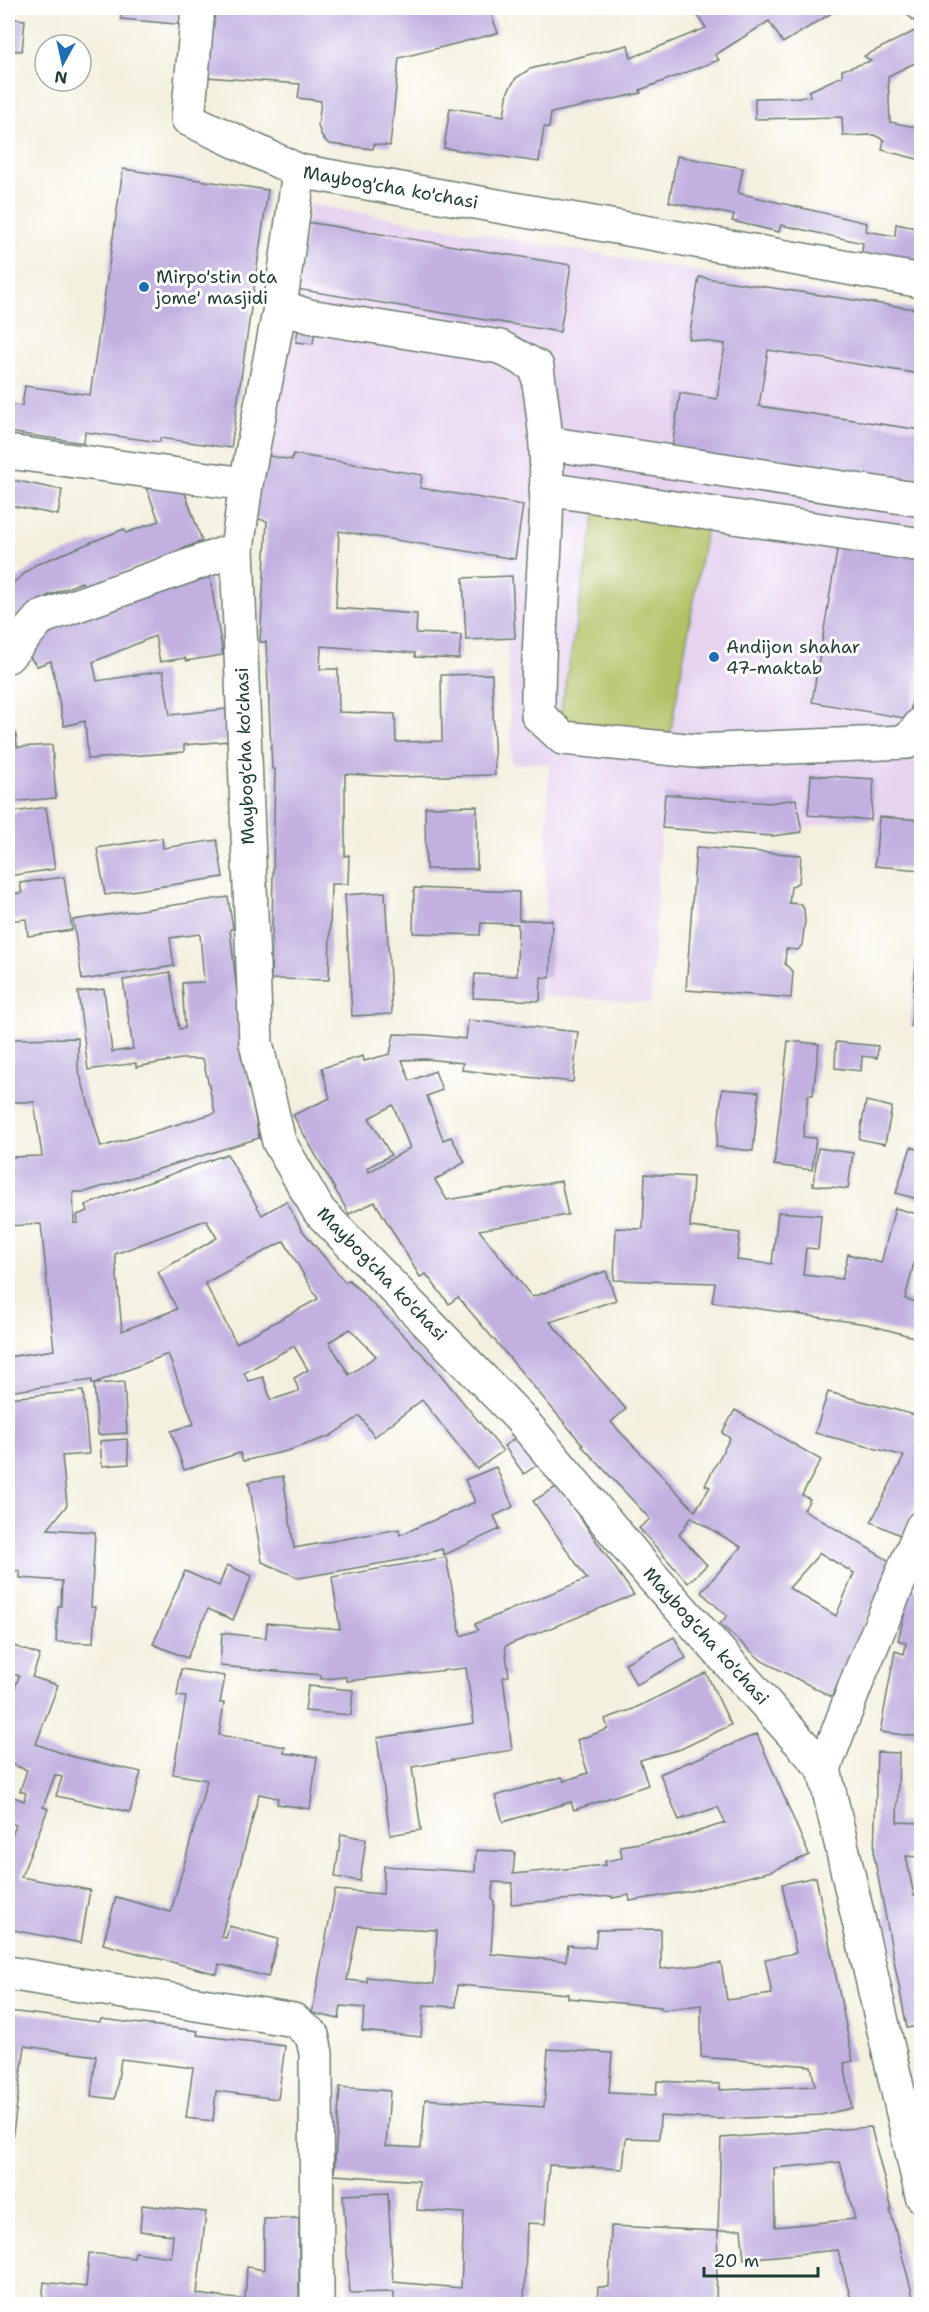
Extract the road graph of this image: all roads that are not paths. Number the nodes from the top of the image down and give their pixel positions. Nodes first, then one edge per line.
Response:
1 (198, 8) edge
2 (299, 171) junction
3 (921, 281) edge
4 (280, 308) junction
5 (546, 443) junction
6 (8, 452) edge
7 (246, 484) junction
8 (546, 489) junction
9 (921, 500) edge
10 (921, 544) edge
11 (237, 549) junction
12 (8, 656) edge
13 (921, 723) edge
14 (921, 1527) edge
15 (825, 1769) junction
16 (8, 1973) edge
17 (921, 2196) edge
18 (317, 2304) edge

1 - 2 street
2 - 3 street, Maybog'cha ko'chasi
2 - 4 street, Maybog'cha ko'chasi
4 - 5 street
4 - 7 street, Maybog'cha ko'chasi
5 - 8 street
5 - 9 street
6 - 7 street
7 - 11 street, Maybog'cha ko'chasi
8 - 10 street
8 - 13 street
11 - 12 street
11 - 15 street, Maybog'cha ko'chasi
14 - 15 street
15 - 17 street, Maybog'cha ko'chasi
16 - 18 street

